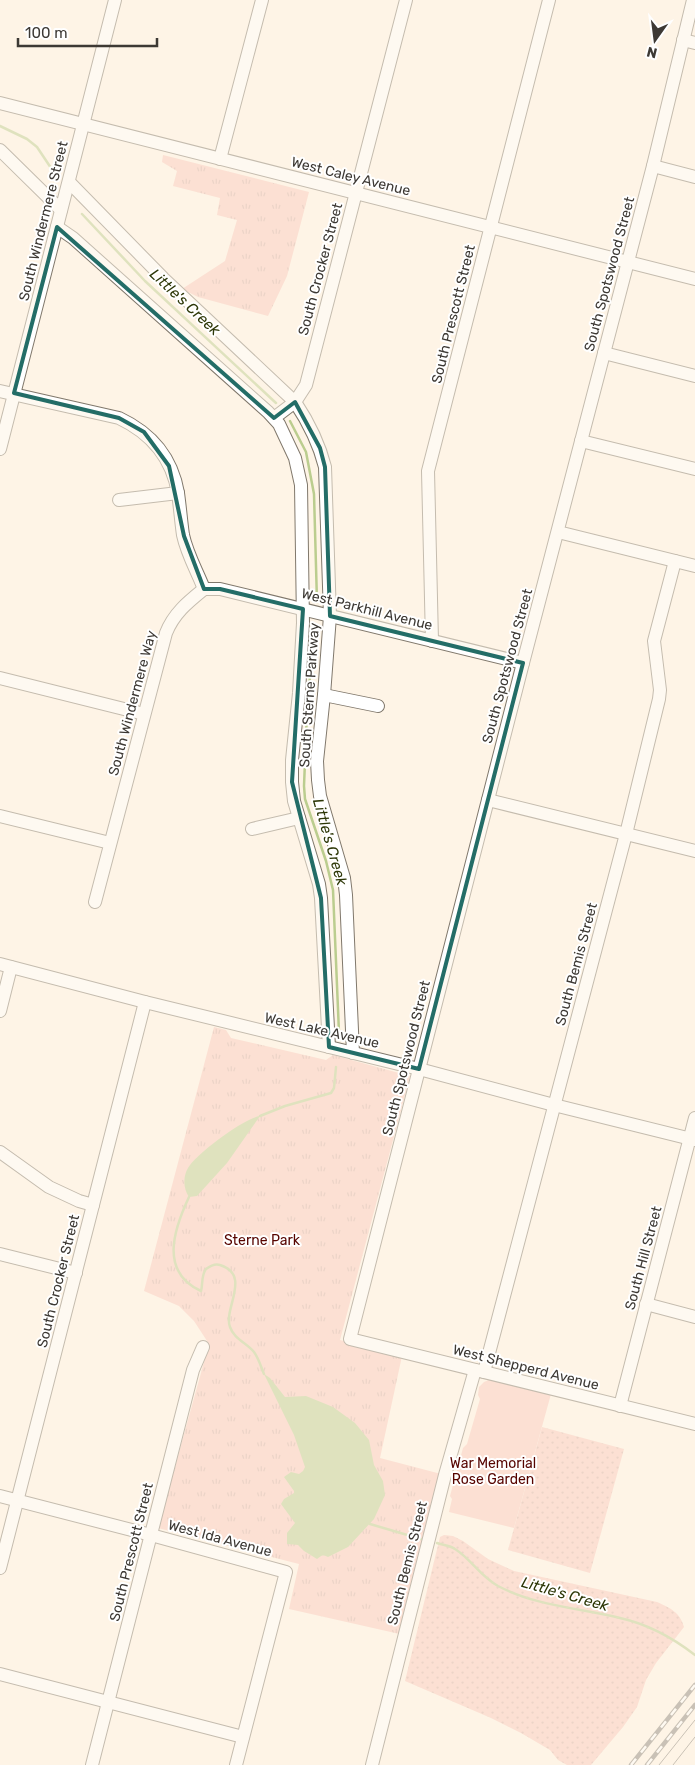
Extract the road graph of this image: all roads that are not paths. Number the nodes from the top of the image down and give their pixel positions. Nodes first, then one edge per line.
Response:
1 (115, 0) edge
2 (262, 0) edge
3 (406, 0) edge
4 (549, 0) edge
5 (693, 0) edge
6 (689, 42) edge
7 (0, 103) edge
8 (83, 124) junction
9 (0, 150) edge
10 (220, 159) junction
11 (653, 166) junction
12 (695, 177) edge
13 (69, 182) junction
14 (356, 193) junction
15 (61, 210) junction
16 (57, 227) junction
17 (490, 227) junction
18 (627, 262) junction
19 (695, 279) edge
20 (604, 353) junction
21 (695, 376) edge
22 (0, 391) edge
23 (14, 393) junction
24 (295, 402) junction
25 (274, 418) junction
26 (581, 441) junction
27 (0, 449) edge
28 (695, 469) edge
29 (178, 493) junction
30 (120, 500) dead end
31 (558, 532) junction
32 (675, 562) junction
33 (695, 566) edge
34 (204, 589) junction
35 (303, 609) junction
36 (330, 616) junction
37 (432, 640) junction
38 (523, 663) junction
39 (0, 678) edge
40 (324, 696) junction
41 (378, 706) dead end
42 (144, 714) junction
43 (488, 800) junction
44 (0, 816) edge
45 (299, 818) junction
46 (252, 829) dead end
47 (626, 834) junction
48 (110, 843) junction
49 (695, 851) edge
50 (95, 902) dead end
51 (6, 966) edge
52 (145, 1002) junction
53 (0, 1011) edge
54 (329, 1047) junction
55 (353, 1053) junction
56 (419, 1069) junction
57 (554, 1105) junction
58 (695, 1118) edge
59 (692, 1139) edge
60 (0, 1152) edge
61 (93, 1205) junction
62 (0, 1254) edge
63 (76, 1273) junction
64 (646, 1304) junction
65 (695, 1317) edge
66 (350, 1339) joint
67 (203, 1347) dead end
68 (480, 1371) junction
69 (620, 1406) junction
70 (695, 1424) edge
71 (0, 1496) edge
72 (18, 1501) junction
73 (151, 1535) junction
74 (0, 1568) edge
75 (0, 1674) edge
76 (108, 1701) junction
77 (243, 1737) junction
78 (92, 1765) edge
79 (236, 1765) edge
80 (372, 1765) edge

1 - 8 street, South Windermere Street
2 - 10 street
3 - 14 street, South Crocker Street
4 - 17 street, South Prescott Street
5 - 6 street, South Spotswood Street
6 - 11 street, South Spotswood Street
7 - 8 street, West Caley Avenue
8 - 10 street, West Caley Avenue
8 - 13 street, South Windermere Street
9 - 15 street
10 - 14 street, West Caley Avenue
11 - 12 street
11 - 18 street, South Spotswood Street
13 - 15 street, South Windermere Street
13 - 24 street, South Sterne Parkway
14 - 17 street, West Caley Avenue
14 - 24 street, South Crocker Street
15 - 16 street, South Windermere Street
16 - 23 street, South Windermere Street
16 - 25 street, South Sterne Parkway
17 - 18 street, West Caley Avenue
17 - 37 street, South Prescott Street
18 - 19 street, West Caley Avenue
18 - 20 street, South Spotswood Street
20 - 21 street
20 - 26 street, South Spotswood Street
22 - 23 street
23 - 27 street, South Windermere Street
23 - 29 street
24 - 25 street, South Crocker Street
24 - 36 street, South Sterne Parkway
25 - 35 street, South Sterne Parkway
26 - 28 street
26 - 31 street, South Spotswood Street
29 - 30 street
29 - 34 street
31 - 32 street
31 - 38 street, South Spotswood Street
32 - 33 street
32 - 47 street, South Bemis Street
34 - 35 street, West Parkhill Avenue
34 - 42 street, South Windermere Way
35 - 36 street, West Parkhill Avenue
35 - 45 street, South Sterne Parkway
36 - 37 street, West Parkhill Avenue
36 - 40 street, South Sterne Parkway
37 - 38 street, West Parkhill Avenue
38 - 43 street, South Spotswood Street
39 - 42 street
40 - 41 street
40 - 55 street, South Sterne Parkway
42 - 48 street, South Windermere Way
43 - 47 street
43 - 56 street, South Spotswood Street
44 - 48 street
45 - 46 street
45 - 54 street, South Sterne Parkway
47 - 49 street
47 - 57 street, South Bemis Street
48 - 50 street, South Windermere Way
51 - 52 street, West Lake Avenue
51 - 53 street
52 - 54 street, West Lake Avenue
52 - 61 street, South Crocker Street
54 - 55 street, West Lake Avenue
55 - 56 street, West Lake Avenue
56 - 57 street, West Lake Avenue
56 - 66 street, South Spotswood Street
57 - 59 street, West Lake Avenue
57 - 68 street, South Bemis Street
58 - 59 street, South Hill Street
59 - 64 street, South Hill Street
60 - 61 street
61 - 63 street, South Crocker Street
62 - 63 street
63 - 72 street, South Crocker Street
64 - 65 street
64 - 69 street, South Hill Street
66 - 68 street, West Shepperd Avenue
67 - 73 street, South Prescott Street
68 - 69 street, West Shepperd Avenue
68 - 80 street, South Bemis Street
69 - 70 street, West Shepperd Avenue
71 - 72 street, West Ida Avenue
72 - 73 street, West Ida Avenue
72 - 74 street, South Crocker Street
73 - 76 street, South Prescott Street
73 - 77 street, West Ida Avenue
75 - 76 street
76 - 77 street
76 - 78 street, South Prescott Street
77 - 79 street

